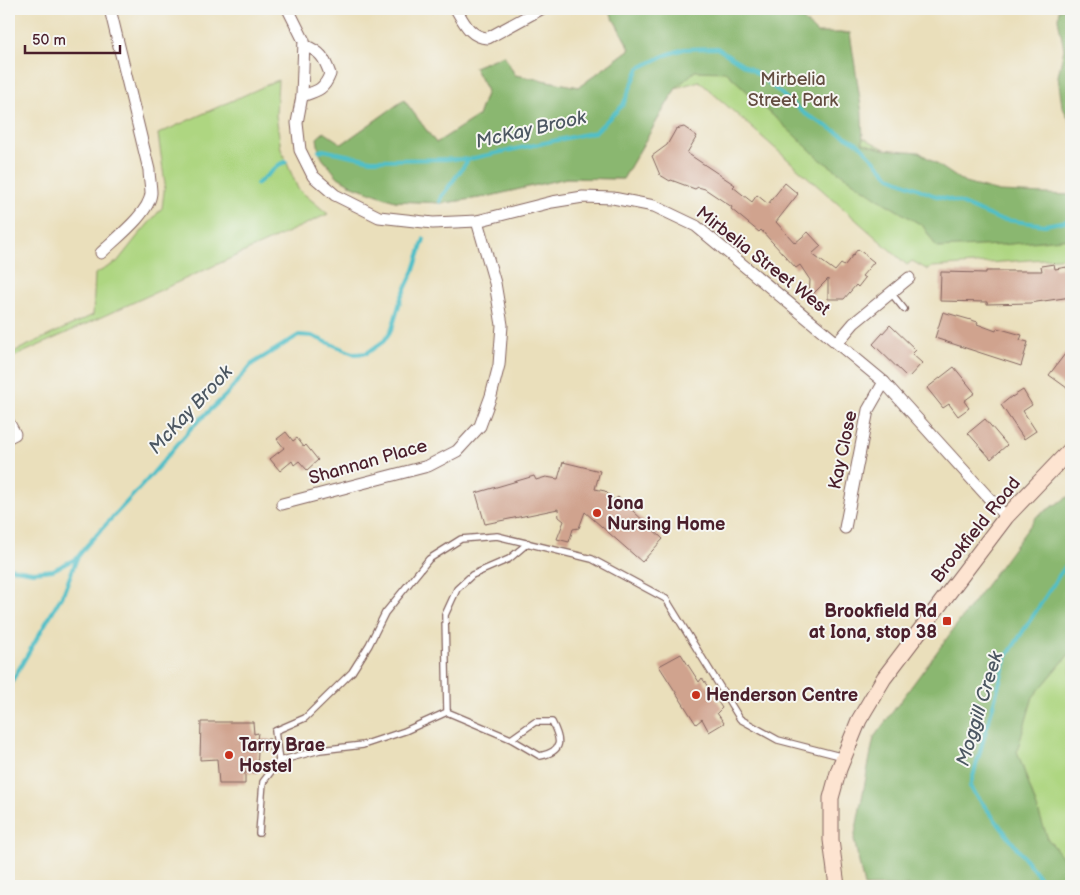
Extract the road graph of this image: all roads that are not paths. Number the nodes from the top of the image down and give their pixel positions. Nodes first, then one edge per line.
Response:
1 (110, 9) edge
2 (288, 9) edge
3 (456, 9) edge
4 (540, 9) edge
5 (304, 45) junction
6 (302, 96) junction
7 (477, 221) junction
8 (101, 252) dead end
9 (909, 278) dead end
10 (891, 293) junction
11 (904, 309) dead end
12 (837, 343) junction
13 (884, 382) junction
14 (9, 423) edge
15 (12, 435) edge
16 (1071, 449) edge
17 (282, 504) dead end
18 (1006, 517) junction
19 (845, 528) dead end
20 (528, 544) junction
21 (447, 712) junction
22 (511, 739) junction
23 (844, 757) junction
24 (279, 761) junction
25 (258, 833) dead end
26 (837, 886) edge

1 - 8 street
2 - 5 street, Mirbelia Street West
3 - 4 street
5 - 6 street, Mirbelia Street West
5 - 6 street
6 - 7 street, Mirbelia Street West
7 - 12 street, Mirbelia Street West
7 - 17 street, Shannan Place
9 - 10 street
10 - 11 lane
10 - 12 street
12 - 13 street, Mirbelia Street West
13 - 18 street, Mirbelia Street West
13 - 19 street, Kay Close
14 - 15 street
16 - 18 main road, Brookfield Road
18 - 23 main road, Brookfield Road
20 - 21 lane
20 - 23 lane
20 - 24 lane
21 - 22 lane
21 - 24 lane
22 - 22 lane
23 - 26 main road, Brookfield Road
24 - 25 lane

